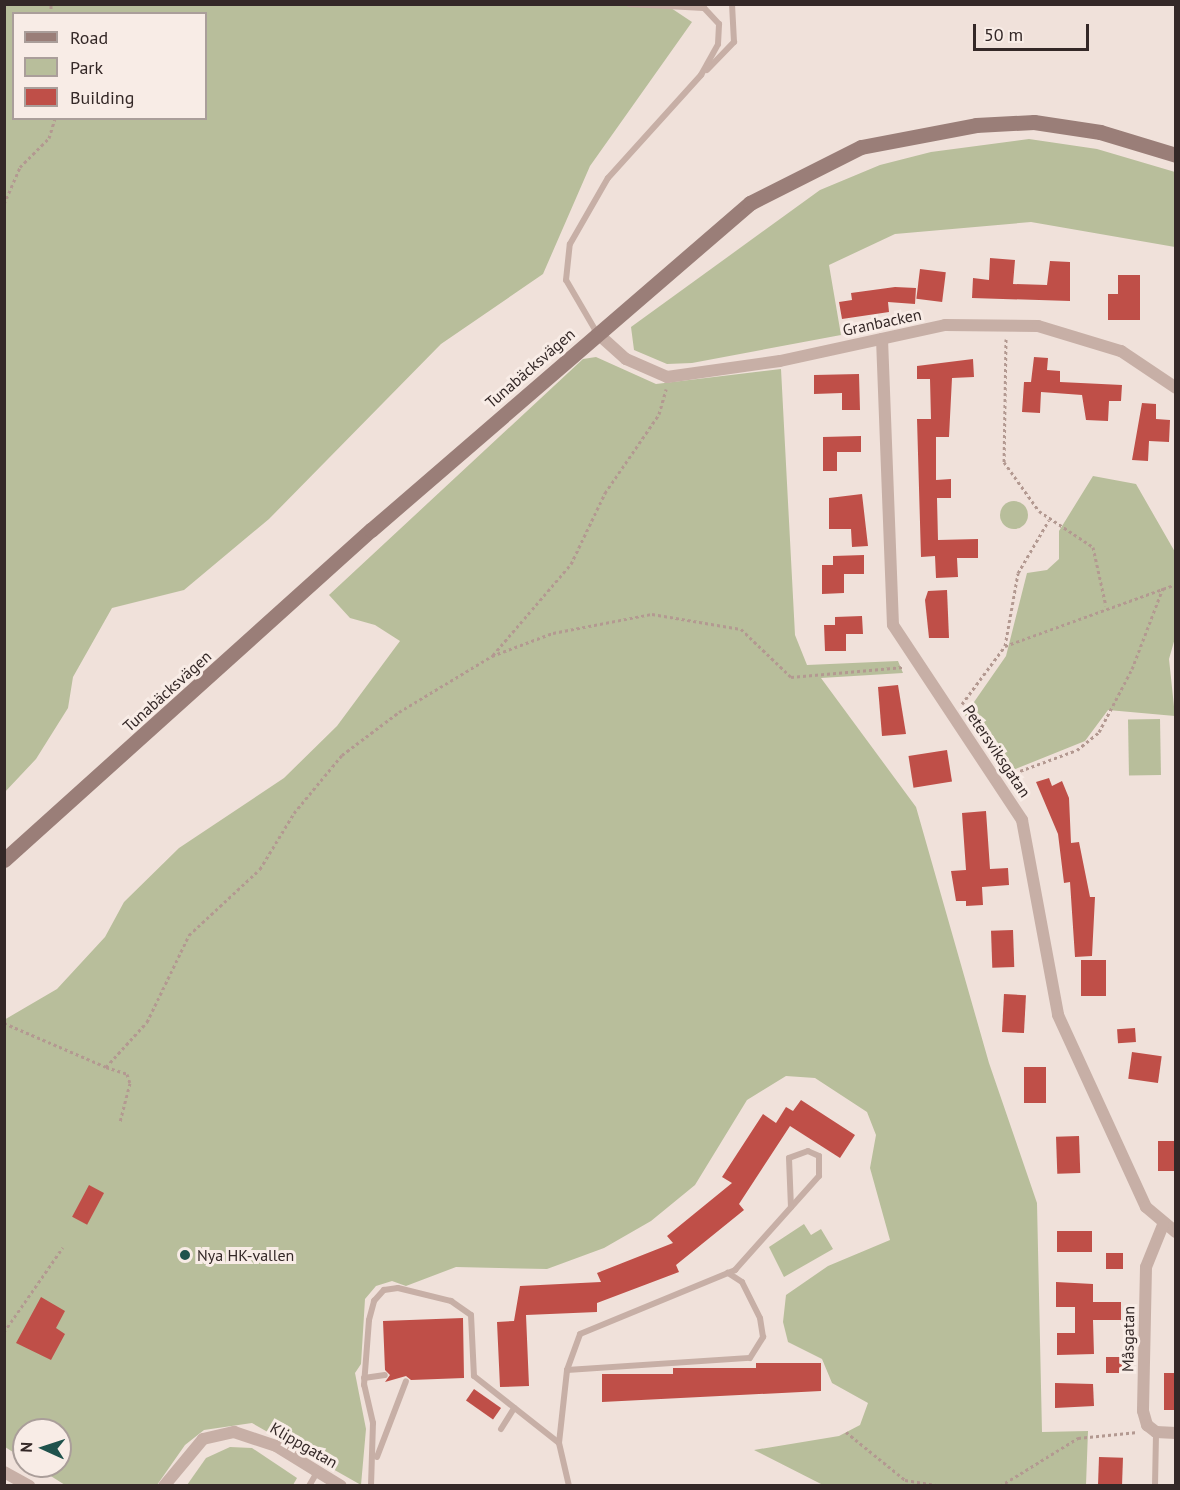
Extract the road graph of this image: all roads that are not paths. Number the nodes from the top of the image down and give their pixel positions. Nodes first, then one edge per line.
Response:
1 (628, 4) edge
2 (732, 4) edge
3 (701, 75) junction
4 (1176, 155) edge
5 (597, 333) junction
6 (882, 339) junction
7 (1176, 388) edge
8 (4, 860) edge
9 (791, 1207) junction
10 (1163, 1225) junction
11 (1176, 1232) edge
12 (728, 1274) junction
13 (567, 1370) junction
14 (385, 1375) dead end
15 (364, 1378) junction
16 (406, 1380) dead end
17 (514, 1408) junction
18 (501, 1429) dead end
19 (1151, 1429) junction
20 (1176, 1433) edge
21 (559, 1443) junction
22 (375, 1460) junction
23 (4, 1472) edge
24 (317, 1472) junction
25 (29, 1485) edge
26 (164, 1485) edge
27 (309, 1485) edge
28 (342, 1485) edge
29 (371, 1485) edge
30 (569, 1485) edge
31 (1155, 1485) edge

1 - 3 lane
2 - 3 lane
3 - 5 lane
4 - 5 street, Tunabäcksvägen
5 - 6 street, Granbacken
5 - 8 street, Tunabäcksvägen
6 - 7 street, Granbacken
6 - 10 street, Petersviksgatan
9 - 9 lane
9 - 12 lane
10 - 11 street, Petersviksgatan
10 - 19 street, Måsgatan
12 - 13 lane
12 - 13 lane
13 - 21 lane
14 - 15 lane
15 - 17 lane
15 - 22 lane
16 - 22 lane
17 - 18 lane
17 - 21 lane
19 - 20 street
19 - 31 lane
21 - 30 lane
22 - 29 lane
23 - 25 street
24 - 26 street, Klippgatan
24 - 27 lane
24 - 28 street, Klippgatan

